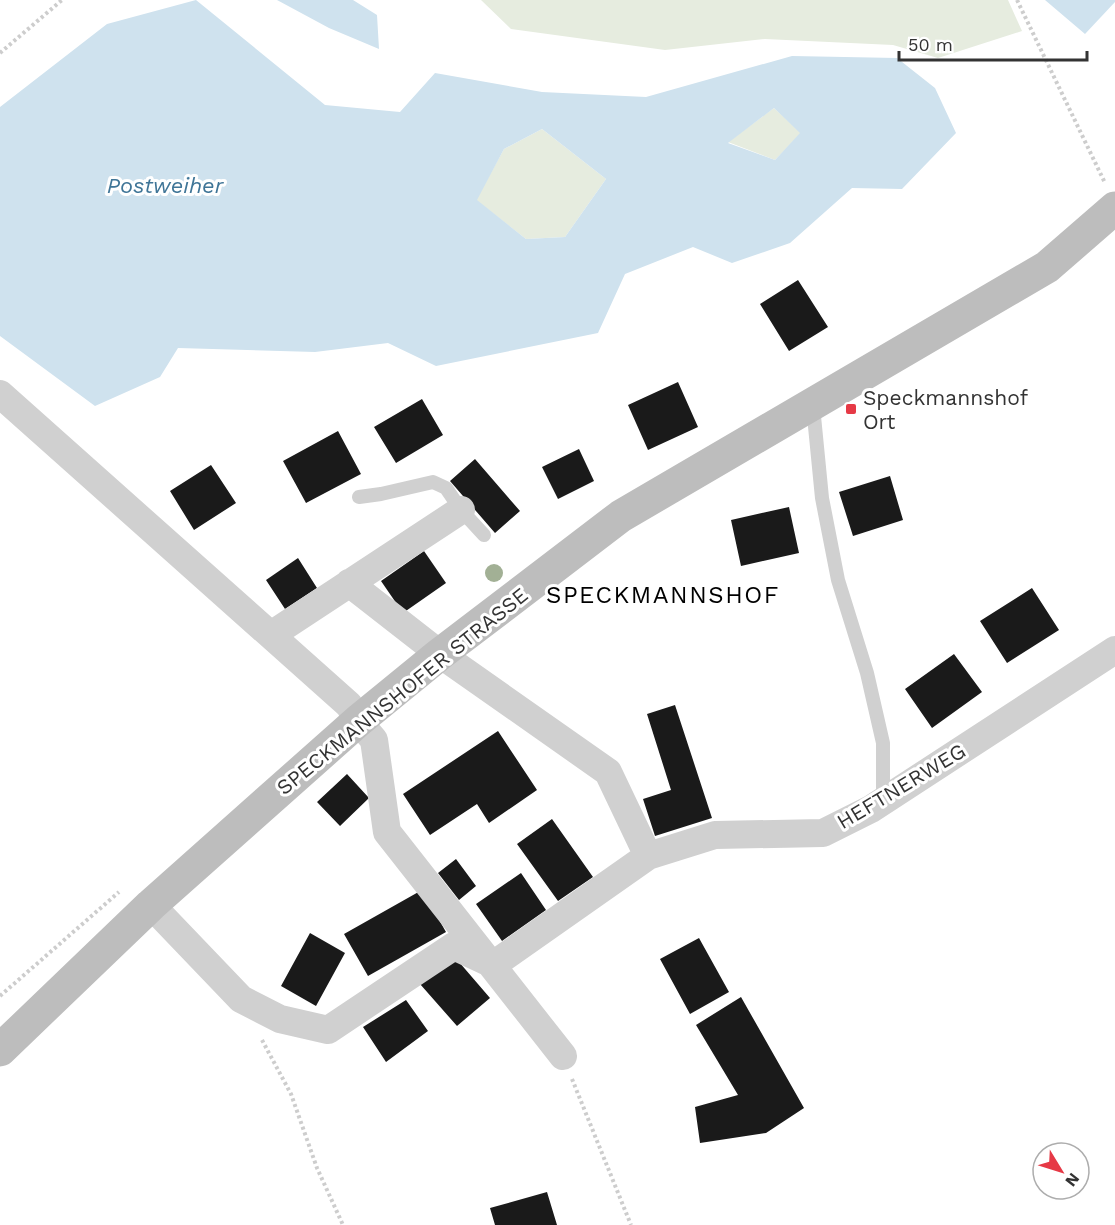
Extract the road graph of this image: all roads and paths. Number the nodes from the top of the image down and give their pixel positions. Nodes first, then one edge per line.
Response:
1 (62, 0) edge
2 (1017, 0) edge
3 (0, 53) edge
4 (1110, 196) edge
5 (0, 394) edge
6 (812, 404) junction
7 (359, 497) dead end
8 (461, 510) junction
9 (484, 535) dead end
10 (349, 583) junction
11 (271, 635) junction
12 (1115, 650) edge
13 (440, 654) junction
14 (358, 721) junction
15 (883, 801) junction
16 (648, 856) junction
17 (151, 906) junction
18 (493, 965) junction
19 (241, 999) junction
20 (0, 1050) edge
21 (563, 1056) joint
22 (343, 1225) edge
23 (631, 1225) edge

1 - 3 path
2 - 4 path
4 - 6 street, SPECKMANNSHOFER STRASSE
5 - 11 street
6 - 13 street, SPECKMANNSHOFER STRASSE
6 - 15 lane
7 - 8 lane
8 - 9 lane
8 - 10 street
10 - 11 street
10 - 13 street
11 - 14 street
12 - 15 street, HEFTNERWEG
13 - 14 street, SPECKMANNSHOFER STRASSE
13 - 16 street
14 - 17 street, SPECKMANNSHOFER STRASSE
14 - 18 street
15 - 16 street, HEFTNERWEG
16 - 18 street, HEFTNERWEG
17 - 19 street
17 - 20 street, SPECKMANNSHOFER STRASSE
18 - 19 street
18 - 21 street
19 - 22 path
21 - 23 path

